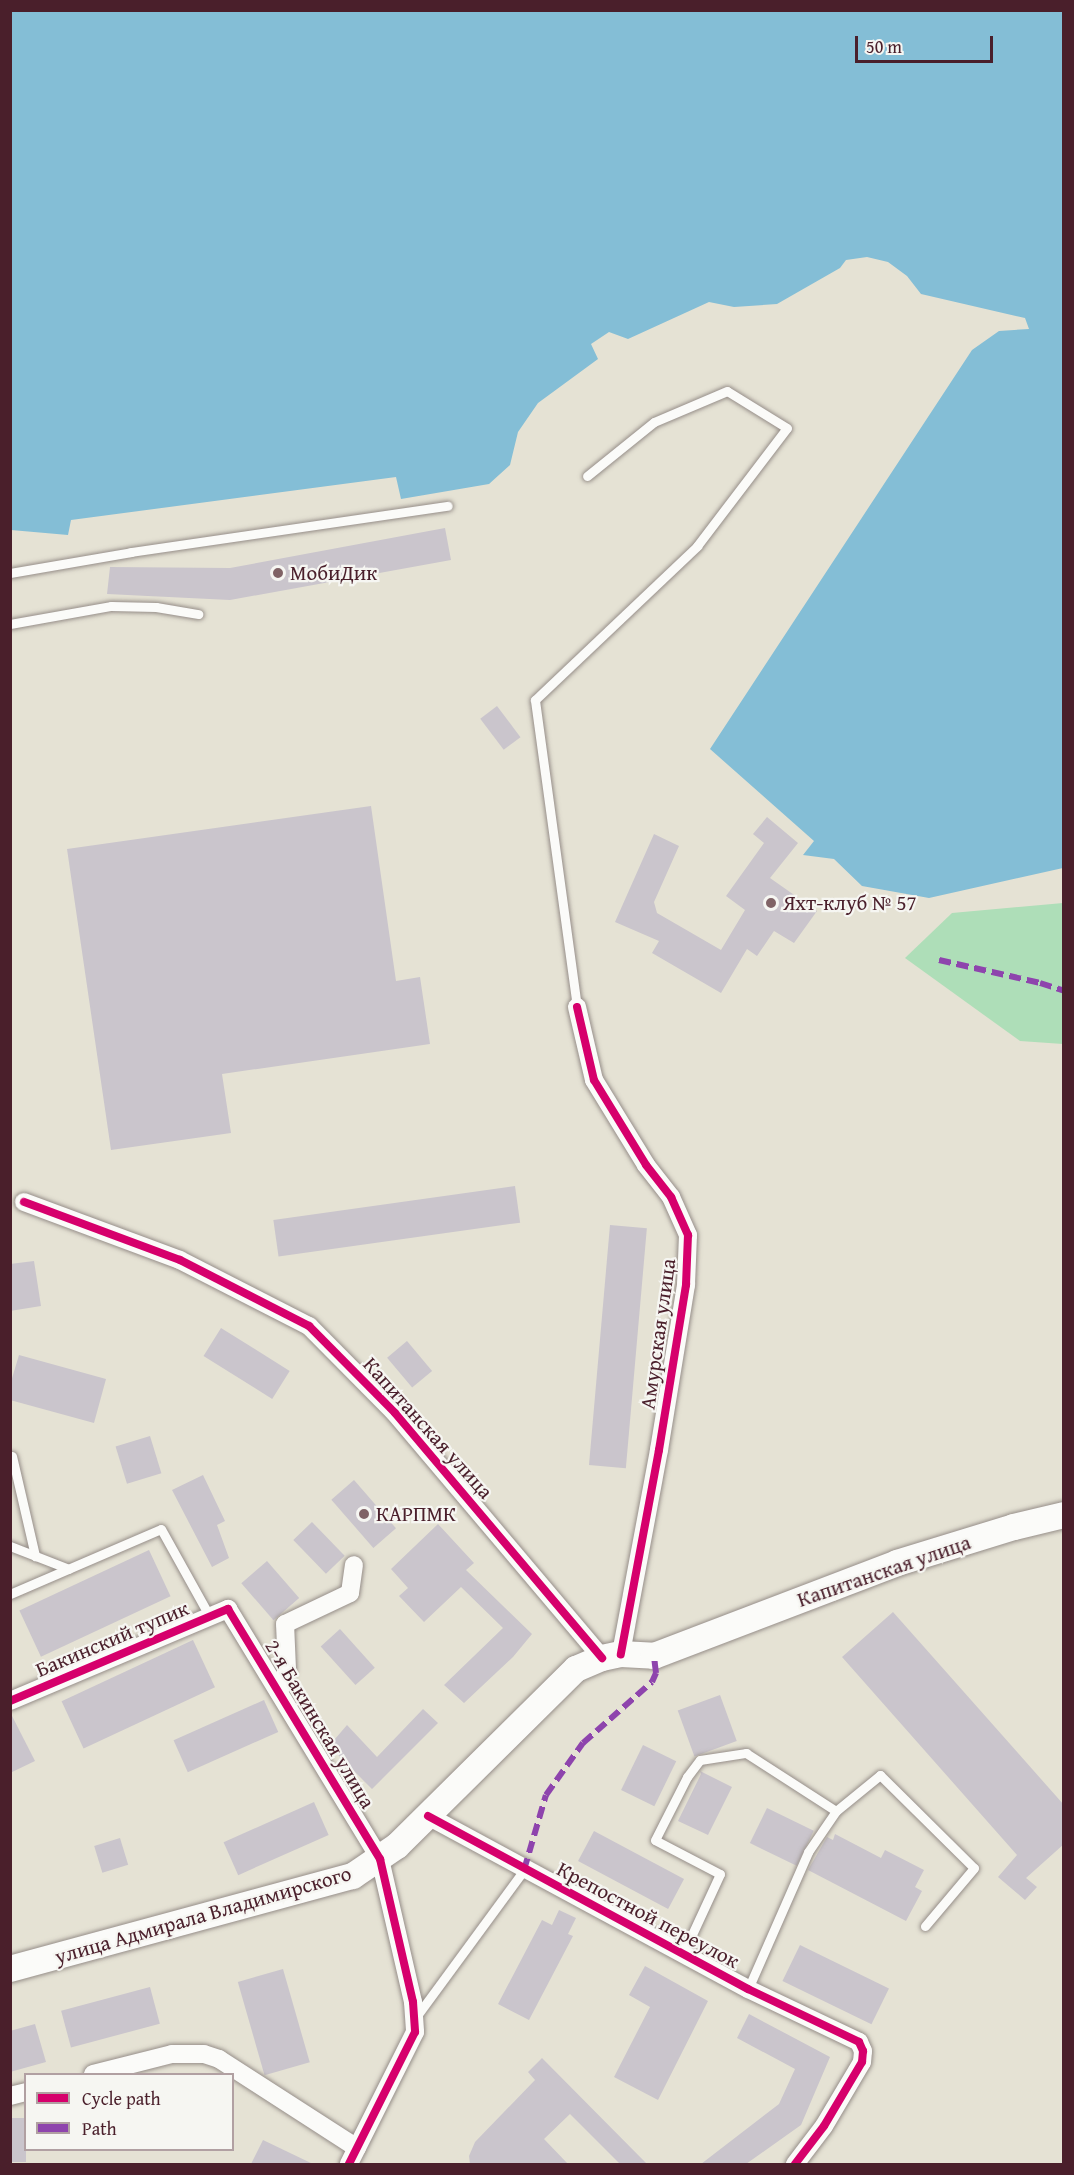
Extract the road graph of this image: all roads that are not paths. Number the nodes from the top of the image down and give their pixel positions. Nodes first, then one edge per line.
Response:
1 (588, 476) dead end
2 (448, 506) dead end
3 (10, 573) edge
4 (198, 614) dead end
5 (10, 624) edge
6 (577, 1007) joint
7 (17, 1200) edge
8 (12, 1456) dead end
9 (1064, 1515) edge
10 (10, 1546) edge
11 (35, 1556) junction
12 (354, 1565) dead end
13 (69, 1569) junction
14 (10, 1594) edge
15 (228, 1609) joint
16 (210, 1617) junction
17 (611, 1656) junction
18 (279, 1692) junction
19 (10, 1701) edge
20 (836, 1811) junction
21 (428, 1816) junction
22 (380, 1859) junction
23 (524, 1870) junction
24 (925, 1926) dead end
25 (683, 1954) junction
26 (10, 1969) edge
27 (748, 1989) junction
28 (416, 2017) junction
29 (97, 2073) edge
30 (357, 2148) junction
31 (349, 2164) edge
32 (795, 2164) edge

1 - 6 lane
2 - 3 lane
4 - 5 lane
6 - 17 street, Амурская улица
7 - 17 street, Капитанская улица
8 - 11 lane
9 - 17 main road, Капитанская улица
10 - 11 lane
11 - 13 lane
12 - 18 street
13 - 14 lane
13 - 16 lane
15 - 16 street, Бакинский тупик
15 - 18 street, 2-я Бакинская улица
16 - 19 street, Бакинский тупик
17 - 21 main road, улица Адмирала Владимирского
18 - 22 street, 2-я Бакинская улица
20 - 24 lane
20 - 25 lane
20 - 27 lane
21 - 22 main road, улица Адмирала Владимирского
21 - 23 street, Крепостной переулок
22 - 26 main road, улица Адмирала Владимирского
22 - 28 street, 2-я Бакинская улица
23 - 25 street, Крепостной переулок
23 - 28 lane
25 - 27 street, Крепостной переулок
27 - 32 street, Крепостной переулок
28 - 30 street
29 - 30 street
30 - 31 street

